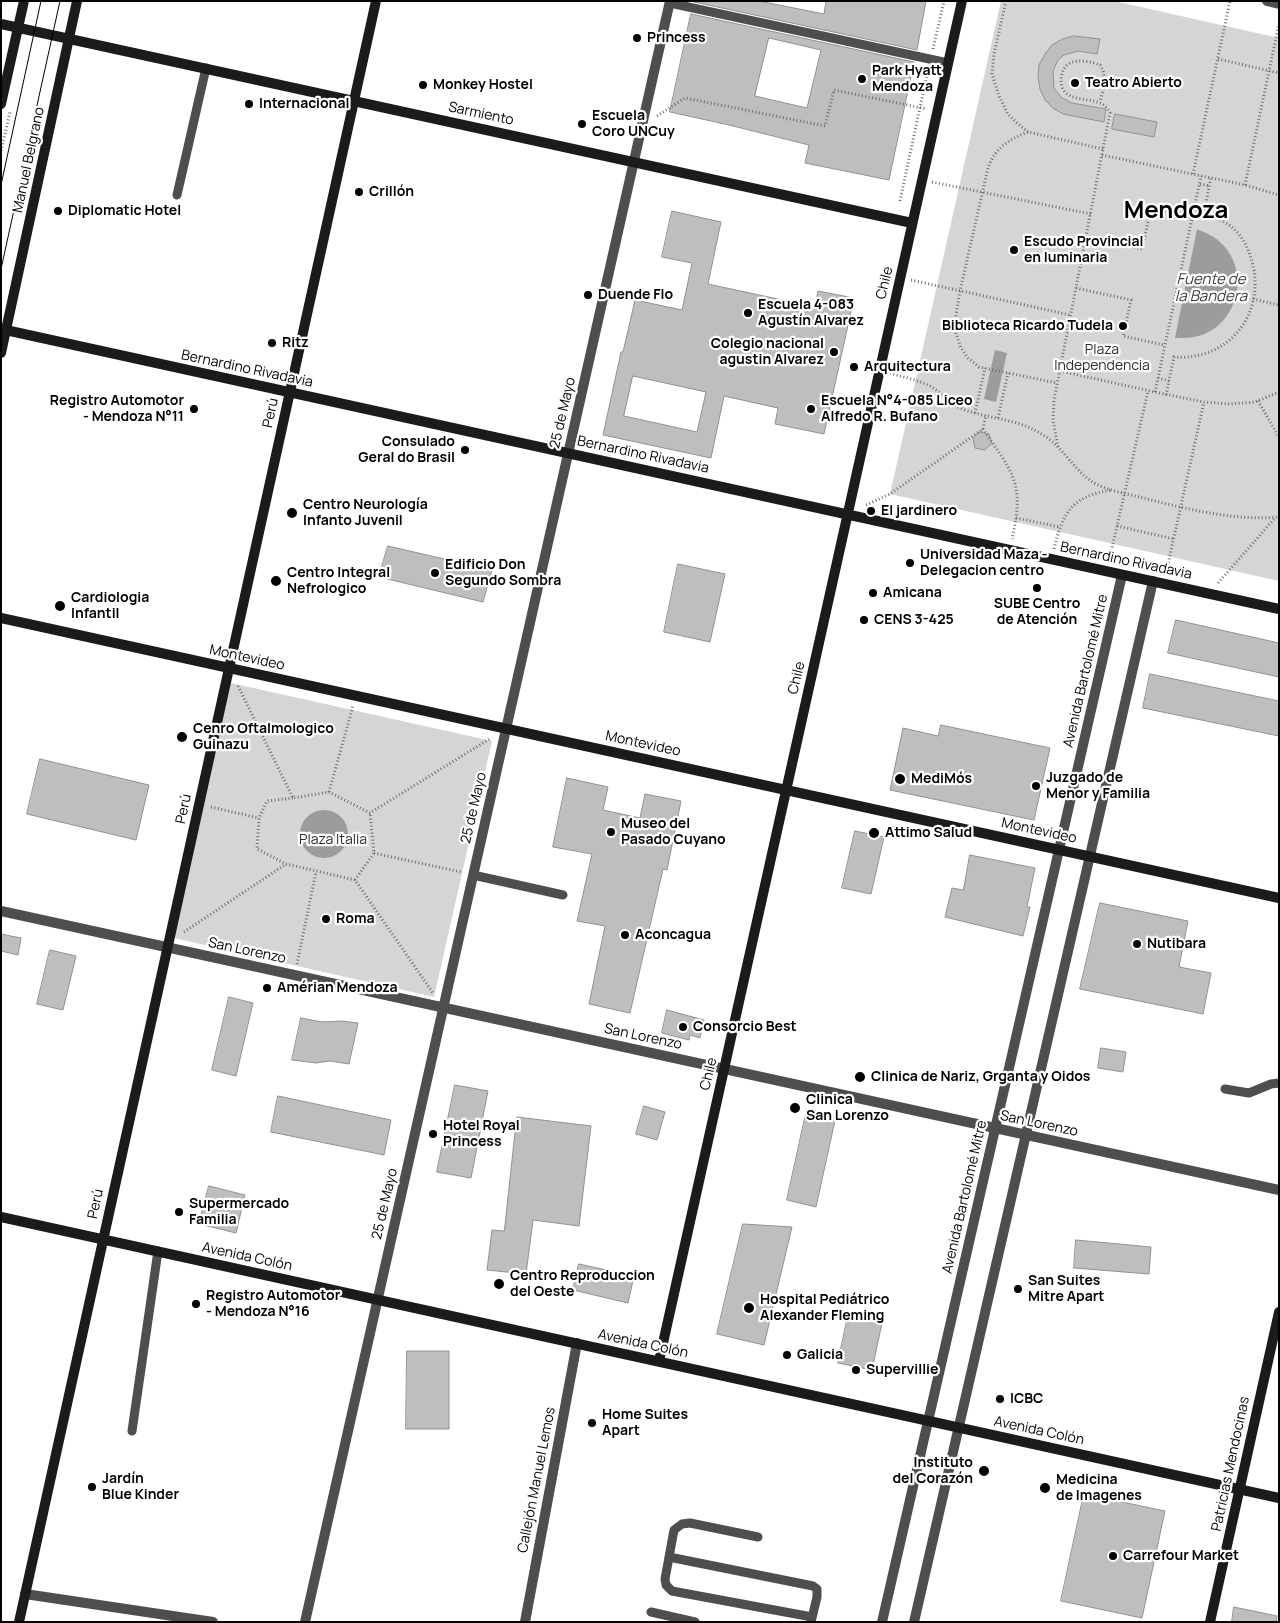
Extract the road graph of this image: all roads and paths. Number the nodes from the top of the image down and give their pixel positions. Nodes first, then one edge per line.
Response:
1 (24, 1) edge
2 (78, 1) edge
3 (376, 1) edge
4 (944, 1) edge
5 (962, 1) edge
6 (1006, 1) edge
7 (1230, 1) edge
8 (1267, 1) edge
9 (670, 2) edge
10 (1279, 4) edge
11 (1, 24) edge
12 (1279, 24) edge
13 (19, 27) junction
14 (69, 38) junction
15 (930, 59) junction
16 (1218, 59) junction
17 (948, 63) junction
18 (206, 68) junction
19 (1269, 70) junction
20 (1279, 73) edge
21 (354, 101) junction
22 (1100, 102) junction
23 (1, 104) edge
24 (920, 107) junction
25 (937, 111) junction
26 (642, 125) junction
27 (1028, 132) junction
28 (1104, 149) junction
29 (1102, 155) junction
30 (634, 162) junction
31 (1193, 174) junction
32 (1202, 176) junction
33 (1212, 177) junction
34 (922, 179) junction
35 (1200, 184) junction
36 (1244, 184) junction
37 (1210, 186) junction
38 (982, 192) junction
39 (177, 194) dead end
40 (1279, 195) edge
41 (900, 201) dead end
42 (1091, 214) junction
43 (1193, 218) junction
44 (912, 223) junction
45 (1086, 237) junction
46 (900, 277) junction
47 (1076, 288) junction
48 (960, 291) junction
49 (1253, 299) junction
50 (1279, 305) edge
51 (1071, 315) junction
52 (4, 329) edge
53 (1164, 345) junction
54 (1, 353) edge
55 (985, 368) junction
56 (880, 370) junction
57 (1060, 371) junction
58 (1008, 373) junction
59 (1158, 378) junction
60 (1169, 381) junction
61 (1057, 383) junction
62 (1148, 391) junction
63 (290, 392) junction
64 (1155, 392) junction
65 (1278, 393) edge
66 (1166, 395) junction
67 (1258, 401) junction
68 (1204, 402) junction
69 (975, 413) junction
70 (986, 415) junction
71 (998, 418) junction
72 (983, 429) junction
73 (1279, 437) edge
74 (1058, 447) junction
75 (568, 453) junction
76 (1113, 490) junction
77 (1125, 494) junction
78 (1180, 508) junction
79 (847, 514) junction
80 (1277, 518) edge
81 (1118, 526) junction
82 (1174, 539) junction
83 (1114, 544) dead end
84 (1170, 557) dead end
85 (1230, 570) dead end
86 (1122, 574) junction
87 (1153, 581) junction
88 (1279, 609) edge
89 (1, 618) edge
90 (229, 668) junction
91 (355, 695) junction
92 (506, 728) junction
93 (786, 790) junction
94 (329, 792) junction
95 (293, 798) junction
96 (199, 805) junction
97 (370, 813) junction
98 (259, 818) junction
99 (1059, 850) junction
100 (374, 852) junction
101 (1090, 857) junction
102 (286, 864) junction
103 (316, 872) junction
104 (473, 875) junction
105 (354, 880) junction
106 (563, 895) dead end
107 (1279, 898) edge
108 (1, 910) edge
109 (182, 933) dead end
110 (167, 947) junction
111 (295, 975) junction
112 (444, 1008) junction
113 (724, 1069) junction
114 (1279, 1083) edge
115 (1224, 1088) dead end
116 (995, 1128) junction
117 (1026, 1135) junction
118 (1279, 1190) edge
119 (1, 1217) edge
120 (103, 1239) junction
121 (158, 1251) junction
122 (378, 1300) junction
123 (1279, 1312) edge
124 (577, 1343) junction
125 (659, 1361) junction
126 (928, 1420) junction
127 (959, 1427) junction
128 (132, 1431) dead end
129 (1240, 1489) junction
130 (1279, 1498) edge
131 (758, 1537) dead end
132 (669, 1557) junction
133 (25, 1594) junction
134 (651, 1612) dead end
135 (812, 1620) edge
136 (19, 1622) edge
137 (213, 1622) edge
138 (305, 1622) edge
139 (525, 1622) edge
140 (695, 1622) edge
141 (882, 1622) edge
142 (914, 1622) edge
143 (1210, 1622) edge

1 - 13 street
2 - 14 street, Manuel Belgrano
3 - 21 street, Perú
4 - 15 path
5 - 17 street, Chile
6 - 27 path
7 - 16 path
8 - 10 street
9 - 15 lane
9 - 26 street, 25 de Mayo
11 - 13 street, Sarmiento
12 - 19 path
13 - 14 street, Sarmiento
13 - 23 street
14 - 18 street, Sarmiento
14 - 52 street, Manuel Belgrano
15 - 17 lane
15 - 24 path
16 - 19 path
16 - 31 path
17 - 25 street, Chile
18 - 21 street, Sarmiento
18 - 39 lane
19 - 20 path
19 - 36 path
21 - 30 street, Sarmiento
21 - 63 street, Perú
22 - 22 path
22 - 28 path
24 - 25 path
24 - 26 path
24 - 41 path
25 - 34 street, Chile
26 - 30 street, 25 de Mayo
27 - 28 path
27 - 38 path
28 - 29 path
29 - 31 path
29 - 42 path
30 - 44 street, Sarmiento
30 - 75 street, 25 de Mayo
31 - 32 path
32 - 33 path
32 - 35 path
33 - 36 path
33 - 37 path
34 - 38 path
34 - 44 street, Chile
35 - 37 path
35 - 43 path
36 - 40 path
37 - 49 path
38 - 42 path
38 - 48 path
42 - 45 path
43 - 45 path
43 - 53 path
44 - 46 street, Chile
45 - 47 path
46 - 48 path
46 - 56 street, Chile
47 - 51 path
47 - 53 path
48 - 51 path
48 - 55 path
49 - 50 path
49 - 60 path
51 - 57 path
52 - 54 street, Manuel Belgrano
52 - 63 street, Bernardino Rivadavia
53 - 59 path
55 - 58 path
55 - 69 path
56 - 69 path
56 - 79 street, Chile
57 - 61 path
57 - 62 path
58 - 61 path
58 - 71 path
59 - 60 path
59 - 64 path
60 - 66 path
61 - 74 path
62 - 64 path
62 - 77 path
63 - 75 street, Bernardino Rivadavia
63 - 90 street, Perú
64 - 66 path
65 - 67 path
66 - 68 path
67 - 68 path
67 - 73 path
68 - 78 path
69 - 70 path
70 - 71 path
70 - 72 path
71 - 74 path
72 - 76 path
72 - 79 path
74 - 76 path
75 - 79 street, Bernardino Rivadavia
75 - 92 street, 25 de Mayo
76 - 77 path
77 - 78 path
77 - 81 path
78 - 80 path
78 - 82 path
79 - 86 street, Bernardino Rivadavia
79 - 93 street, Chile
80 - 85 path
81 - 82 path
81 - 83 path
82 - 84 path
86 - 87 street, Bernardino Rivadavia
86 - 99 street, Avenida Bartolomé Mitre
87 - 88 street, Bernardino Rivadavia
87 - 101 street
89 - 90 street, Montevideo
90 - 91 street, Montevideo
90 - 95 path
90 - 96 street, Perú
91 - 92 street, Montevideo
91 - 94 path
92 - 93 street, Montevideo
92 - 97 path
92 - 104 street, 25 de Mayo
93 - 99 street, Montevideo
93 - 113 street, Chile
94 - 95 path
94 - 97 path
95 - 98 path
96 - 98 path
96 - 110 street, Perú
97 - 100 path
98 - 102 path
99 - 101 street, Montevideo
99 - 116 street, Avenida Bartolomé Mitre
100 - 104 path
100 - 105 path
101 - 107 street, Montevideo
101 - 117 street
102 - 103 path
102 - 109 path
103 - 105 path
103 - 111 path
104 - 106 lane
104 - 112 street, 25 de Mayo
105 - 112 path
108 - 110 street, San Lorenzo
110 - 111 street, San Lorenzo
110 - 120 street, Perú
111 - 112 street, San Lorenzo
112 - 113 street, San Lorenzo
112 - 122 street, 25 de Mayo
113 - 116 street, San Lorenzo
113 - 125 street, Chile
114 - 115 lane
116 - 117 street, San Lorenzo
116 - 126 street, Avenida Bartolomé Mitre
117 - 118 street, San Lorenzo
117 - 127 street
119 - 120 street, Avenida Colón
120 - 121 street, Avenida Colón
120 - 133 street, Perú
121 - 122 street, Avenida Colón
121 - 128 lane
122 - 124 street, Avenida Colón
122 - 138 street, 25 de Mayo
123 - 129 street, Patricias Mendocinas
124 - 125 street, Avenida Colón
124 - 139 street, Callejón Manuel Lemos
125 - 126 street, Avenida Colón
126 - 127 street, Avenida Colón
126 - 141 street, Avenida Bartolomé Mitre
127 - 129 street, Avenida Colón
127 - 142 street
129 - 130 street, Avenida Colón
129 - 143 street, Patricias Mendocinas
131 - 132 lane
132 - 135 lane
132 - 135 lane
133 - 136 street, Perú
133 - 137 street
134 - 140 lane

